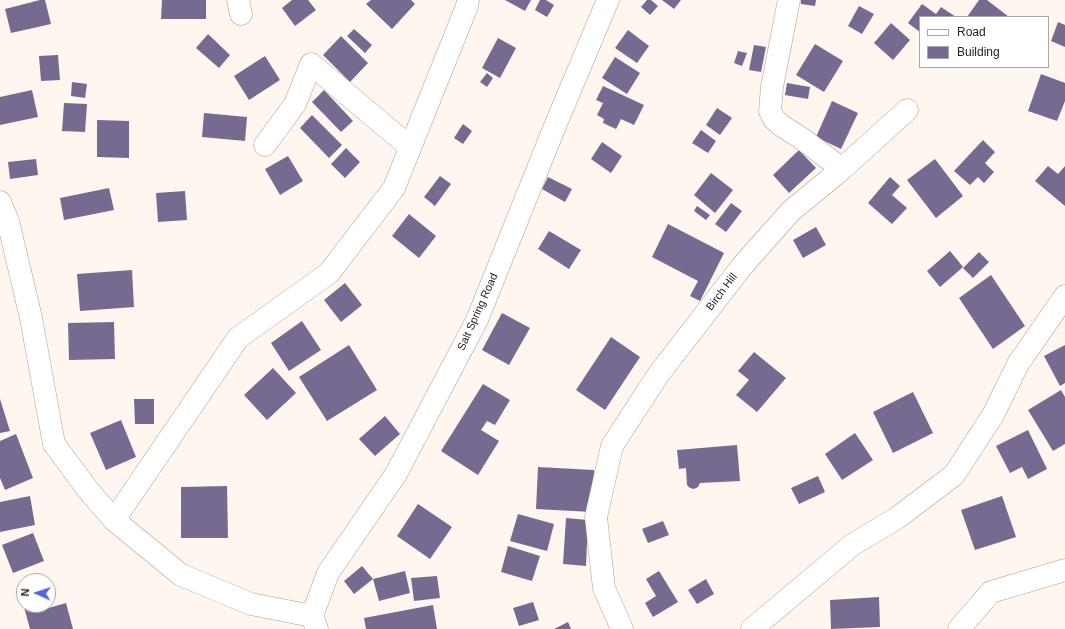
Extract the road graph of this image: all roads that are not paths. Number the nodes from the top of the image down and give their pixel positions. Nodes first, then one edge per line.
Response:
1 (468, 0) edge
2 (789, 0) edge
3 (609, 3) edge
4 (907, 110) dead end
5 (265, 145) dead end
6 (410, 147) junction
7 (842, 169) junction
8 (0, 202) edge
9 (1065, 296) edge
10 (114, 520) junction
11 (1065, 570) edge
12 (315, 623) edge
13 (622, 629) edge
14 (752, 629) edge
15 (959, 629) edge

1 - 6 street
2 - 7 street
3 - 12 street, Salt Spring Road
4 - 7 street, Birch Hill
5 - 6 street
6 - 10 street
7 - 13 street, Birch Hill
8 - 10 street
9 - 14 street
10 - 12 street
11 - 15 street

